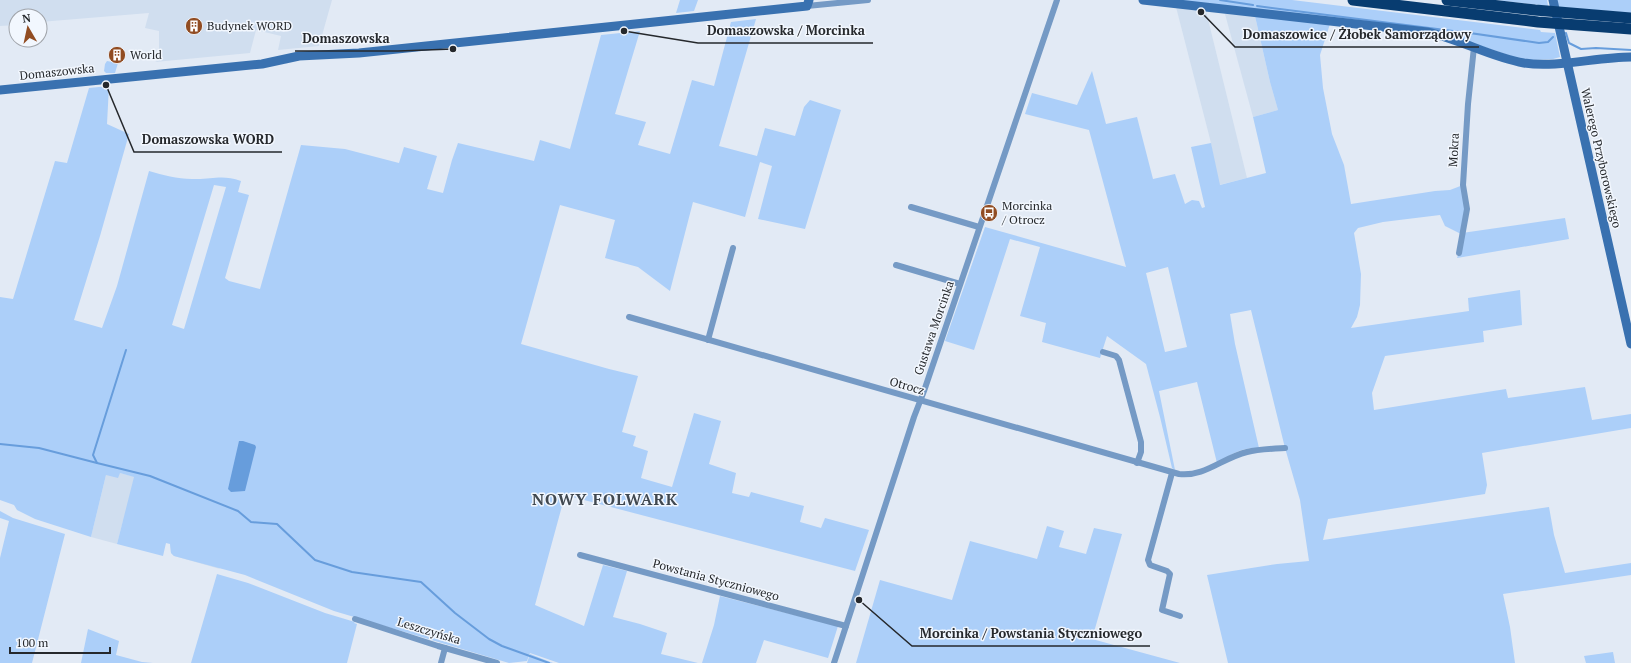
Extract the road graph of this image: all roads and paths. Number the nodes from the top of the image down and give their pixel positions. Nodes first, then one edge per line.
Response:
1 (868, 0) edge
2 (1057, 0) edge
3 (1143, 0) edge
4 (1353, 0) edge
5 (1447, 0) edge
6 (1553, 0) edge
7 (808, 3) edge
8 (1631, 18) edge
9 (1631, 29) edge
10 (1474, 47) junction
11 (1631, 57) edge
12 (1567, 62) junction
13 (0, 90) edge
14 (911, 207) dead end
15 (979, 227) junction
16 (733, 248) dead end
17 (1459, 253) dead end
18 (896, 265) dead end
19 (960, 284) junction
20 (629, 317) dead end
21 (708, 340) junction
22 (1631, 344) edge
23 (1103, 352) dead end
24 (920, 401) junction
25 (1284, 448) dead end
26 (1137, 463) junction
27 (1176, 474) junction
28 (580, 555) dead end
29 (1180, 616) dead end
30 (355, 619) dead end
31 (846, 626) junction
32 (445, 648) junction
33 (441, 663) edge
34 (497, 663) edge
35 (834, 663) edge

1 - 7 street, Domaszowska
2 - 15 street, Gustawa Morcinka
3 - 10 street
4 - 9 highway
5 - 8 highway
6 - 12 street, Walerego Przyborowskiego
7 - 13 street, Domaszowska
10 - 12 street
10 - 17 street, Mokra
11 - 12 street
12 - 22 street, Walerego Przyborowskiego
14 - 15 street
15 - 19 street, Gustawa Morcinka
16 - 21 street
18 - 19 street
19 - 24 street, Gustawa Morcinka
20 - 21 street, Otrocz
21 - 24 street, Otrocz
23 - 26 street
24 - 26 street, Otrocz
24 - 31 street, Gustawa Morcinka
25 - 27 street, Otrocz
26 - 27 street, Otrocz
27 - 29 street
28 - 31 street, Powstania Styczniowego
30 - 32 street, Leszczyńska
31 - 35 street, Gustawa Morcinka
32 - 33 street
32 - 34 street, Leszczyńska

